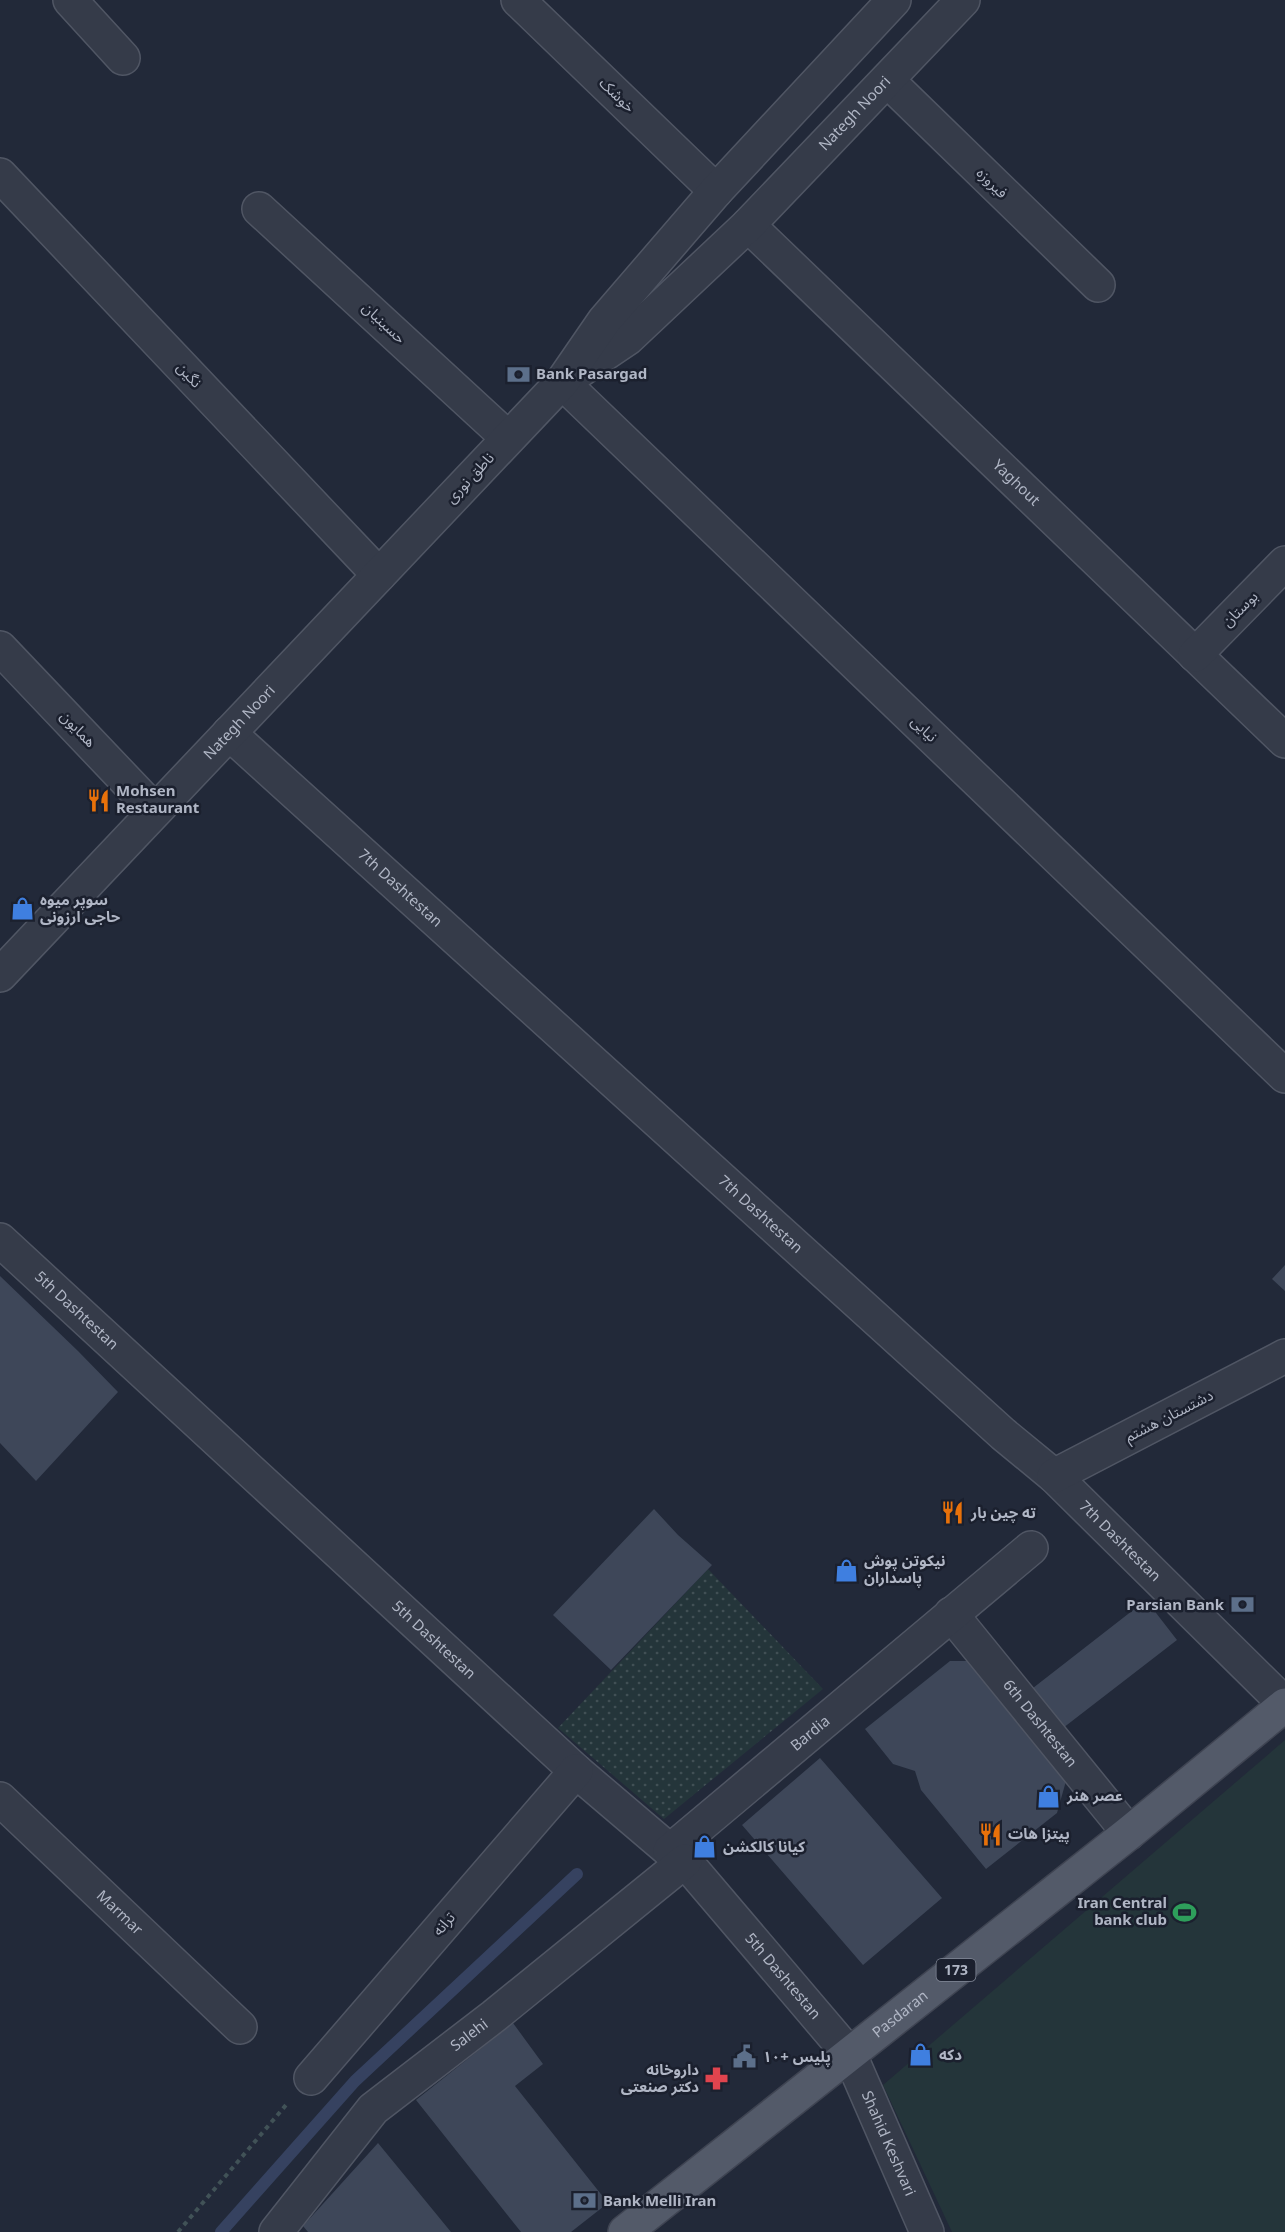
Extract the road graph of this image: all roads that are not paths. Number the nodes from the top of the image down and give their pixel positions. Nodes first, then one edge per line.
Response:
1 (70, 0) edge
2 (518, 0) edge
3 (894, 0) edge
4 (963, 0) edge
5 (123, 58) dead end
6 (887, 80) junction
7 (0, 175) edge
8 (716, 190) junction
9 (259, 209) dead end
10 (748, 225) junction
11 (1098, 285) dead end
12 (562, 382) junction
13 (508, 438) junction
14 (1285, 563) edge
15 (378, 575) junction
16 (0, 648) edge
17 (1195, 655) junction
18 (229, 733) junction
19 (1285, 741) edge
20 (155, 811) junction
21 (3, 966) edge
22 (1285, 1076) edge
23 (0, 1240) edge
24 (1285, 1356) edge
25 (1054, 1476) junction
26 (1031, 1548) dead end
27 (951, 1614) junction
28 (1285, 1705) edge
29 (576, 1771) junction
30 (0, 1799) edge
31 (1129, 1833) junction
32 (677, 1856) junction
33 (240, 2027) dead end
34 (850, 2055) junction
35 (311, 2078) dead end
36 (276, 2232) edge
37 (625, 2232) edge
38 (927, 2232) edge

1 - 5 street
2 - 8 street, خوشک
3 - 8 street
4 - 6 street, Nategh Noori
6 - 10 street, Nategh Noori
6 - 11 street, فیروزه
7 - 15 street, نگین
8 - 12 street, ناطق نوری
9 - 13 street, حسینیان
10 - 12 street, ناطق نوری
10 - 17 street, Yaghout
12 - 13 street, ناطق نوری
12 - 22 street, نیایی
13 - 15 street, ناطق نوری
14 - 17 street, بوستان
15 - 18 street, Nategh Noori
16 - 20 street, همایون
17 - 19 street, Yaghout
18 - 20 street, Nategh Noori
18 - 25 street, 7th Dashtestan
20 - 21 street, Nategh Noori
23 - 29 street, 5th Dashtestan
24 - 25 street, دشتستان هشتم
25 - 28 street, 7th Dashtestan
26 - 27 street, Bardia
27 - 31 street, 6th Dashtestan
27 - 32 street, Bardia
28 - 31 main road, Pasdaran / 173
29 - 32 street, 5th Dashtestan
29 - 35 street, ترانه
30 - 33 street, Marmar
31 - 34 main road, Pasdaran / 173
32 - 34 street, 5th Dashtestan
32 - 36 street, Salehi
34 - 37 main road, Pasdaran / 173
34 - 38 street, Shahid Keshvari

